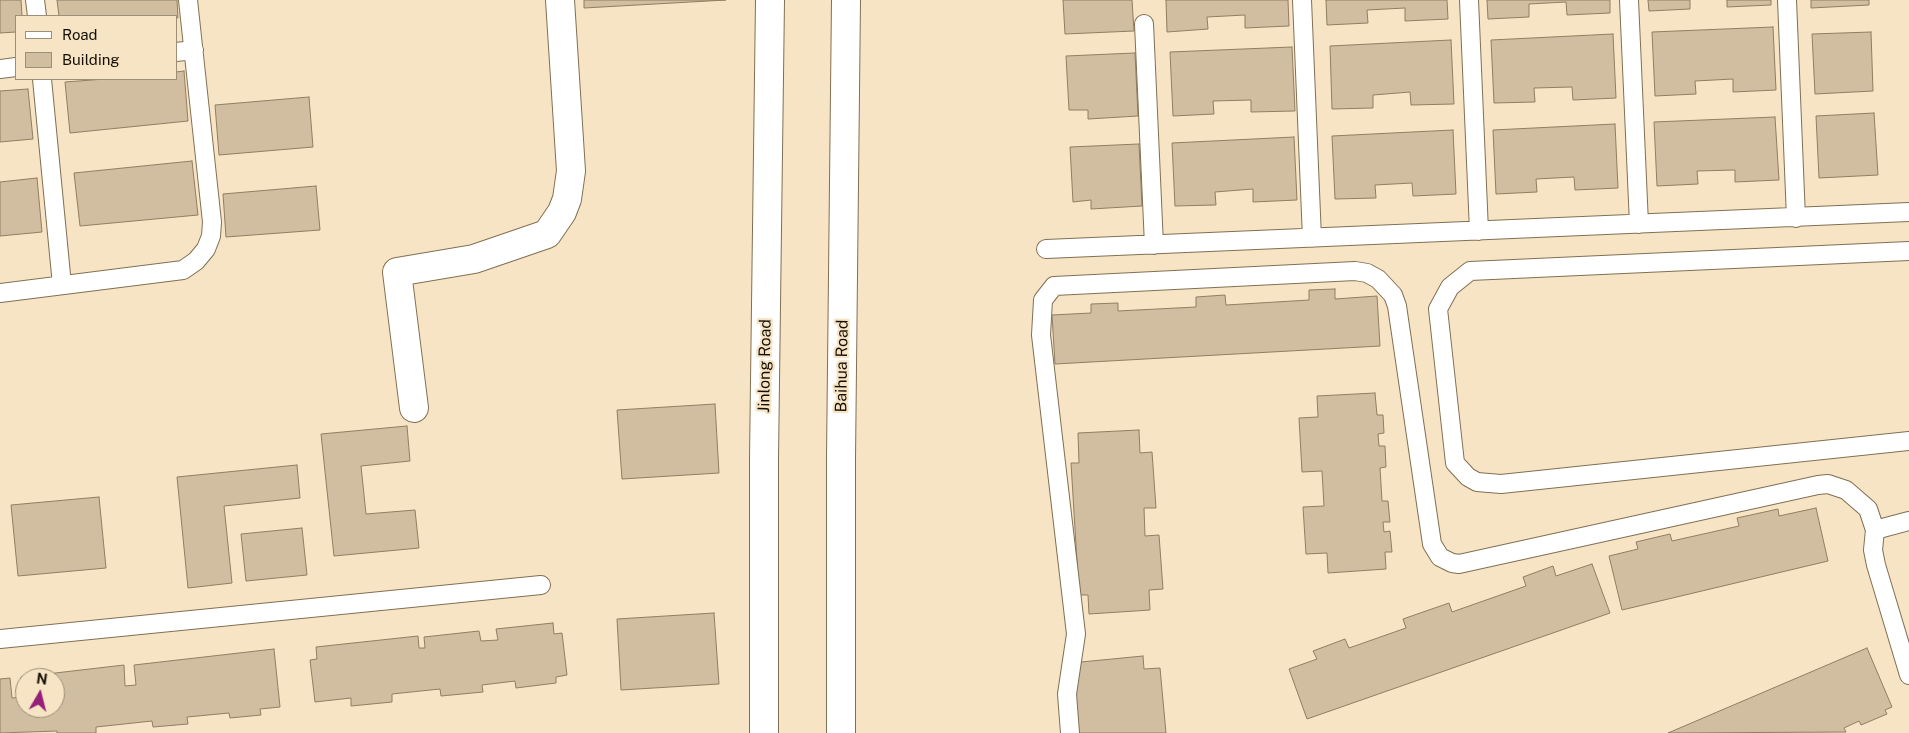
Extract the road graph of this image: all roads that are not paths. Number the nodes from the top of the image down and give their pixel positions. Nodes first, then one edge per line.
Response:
1 (35, 0) edge
2 (188, 0) edge
3 (560, 0) edge
4 (770, 0) edge
5 (846, 0) edge
6 (1302, 0) edge
7 (1469, 0) edge
8 (1629, 0) edge
9 (1787, 0) edge
10 (37, 15) edge
11 (1144, 24) dead end
12 (185, 51) edge
13 (15, 67) edge
14 (0, 68) edge
15 (42, 80) edge
16 (1909, 212) edge
17 (1796, 218) junction
18 (1639, 224) junction
19 (1479, 231) junction
20 (1312, 238) junction
21 (1154, 245) junction
22 (1046, 249) dead end
23 (1909, 251) edge
24 (62, 285) junction
25 (0, 293) edge
26 (414, 408) dead end
27 (1909, 441) edge
28 (1909, 521) edge
29 (1876, 530) junction
30 (540, 585) dead end
31 (0, 639) edge
32 (1909, 675) edge
33 (764, 733) edge
34 (841, 733) edge
35 (1070, 733) edge

1 - 10 lane
2 - 12 lane
3 - 26 main road
4 - 33 main road, Jinlong Road
5 - 34 main road, Baihua Road
6 - 20 lane
7 - 19 lane
8 - 18 lane
9 - 17 lane
11 - 21 lane
12 - 24 lane
13 - 14 lane
15 - 24 lane
16 - 17 lane
17 - 18 lane
18 - 19 lane
19 - 20 lane
20 - 21 lane
21 - 22 lane
23 - 27 lane
24 - 25 lane
28 - 29 lane
29 - 32 lane
29 - 35 lane
30 - 31 lane

